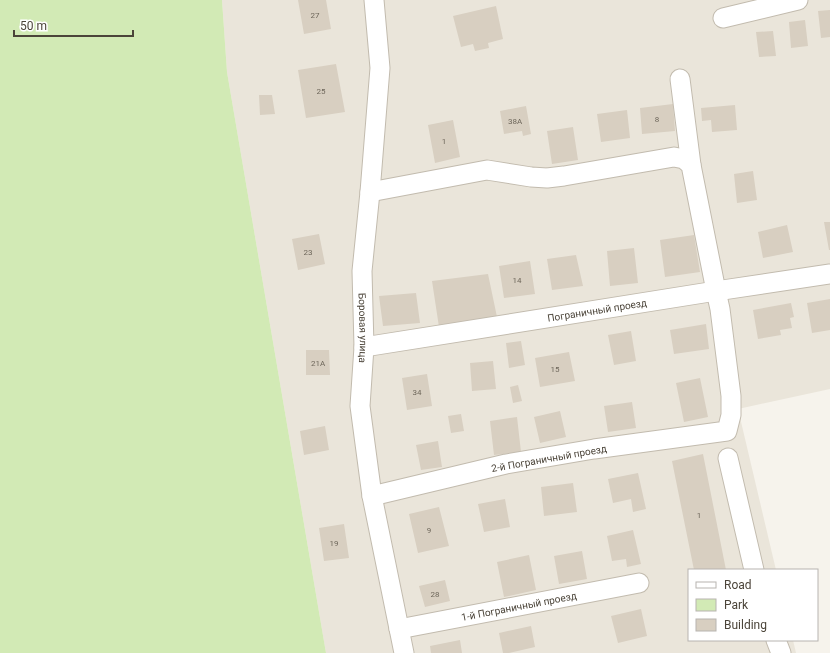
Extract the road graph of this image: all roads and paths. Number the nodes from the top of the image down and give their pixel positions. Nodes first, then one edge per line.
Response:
1 (374, 0) edge
2 (798, 0) edge
3 (723, 18) dead end
4 (680, 79) dead end
5 (691, 165) junction
6 (370, 192) junction
7 (830, 274) edge
8 (716, 291) junction
9 (364, 347) junction
10 (728, 458) dead end
11 (372, 496) junction
12 (754, 569) edge
13 (638, 583) dead end
14 (399, 629) junction
15 (776, 641) edge
16 (404, 653) edge
17 (780, 653) edge

1 - 6 street, Боровая улица
2 - 3 street
4 - 5 street
5 - 6 street
5 - 8 street
6 - 9 street, Боровая улица
7 - 8 street, Пограничный проезд
8 - 9 street, Пограничный проезд
8 - 11 street, 2-й Пограничный проезд
9 - 11 street, Боровая улица
10 - 12 street
11 - 14 street, Боровая улица
13 - 14 street, 1-й Пограничный проезд
14 - 16 street, Боровая улица
15 - 17 street

